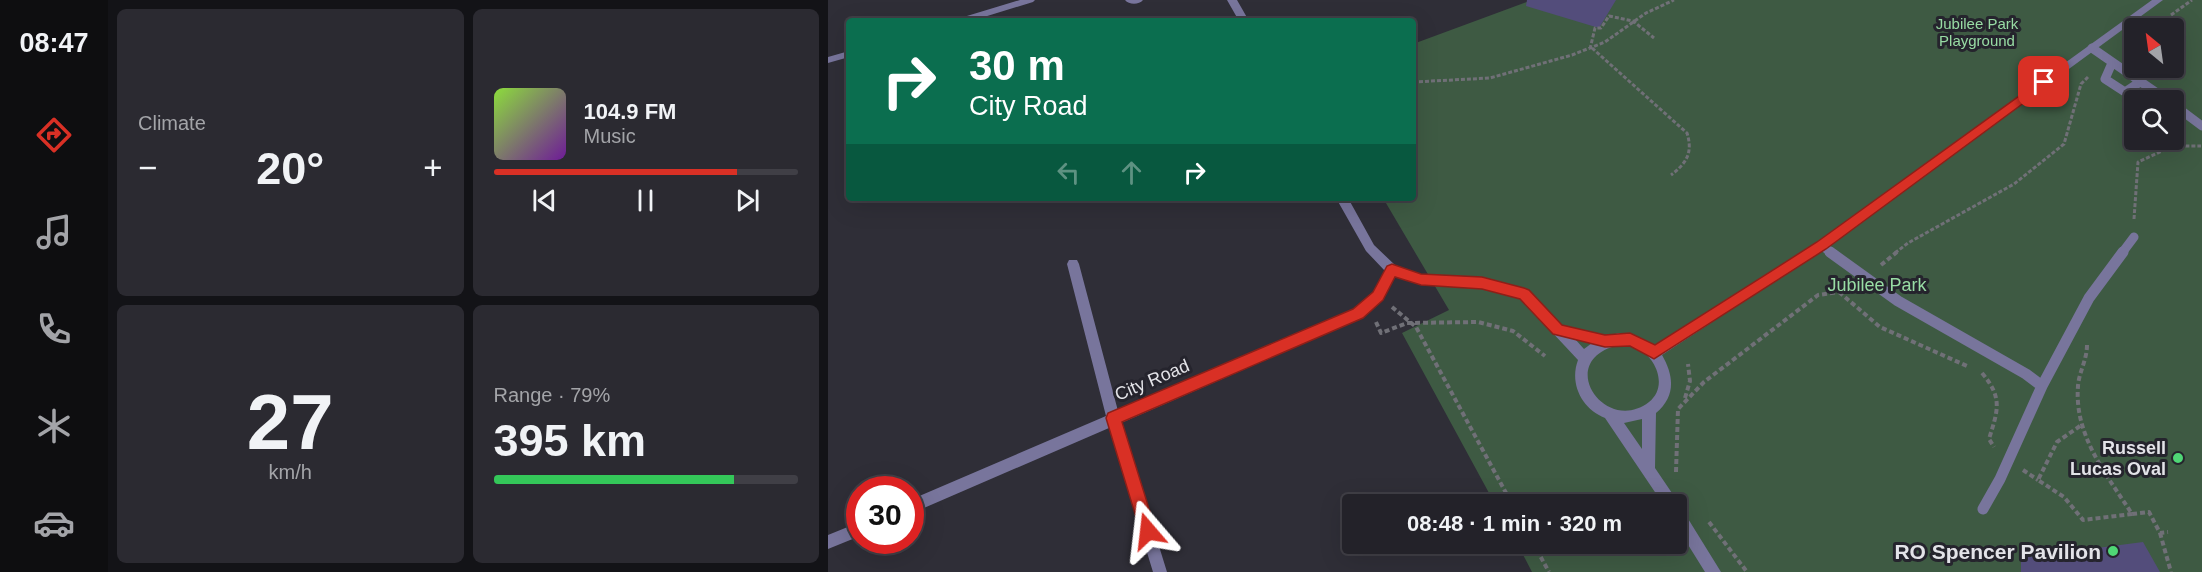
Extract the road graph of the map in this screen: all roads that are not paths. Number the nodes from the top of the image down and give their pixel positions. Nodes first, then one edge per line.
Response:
1 (1030, 0) edge
2 (1130, 0) edge
3 (1138, 0) edge
4 (1232, 0) edge
5 (2158, 0) edge
6 (970, 18) edge
7 (1242, 18) edge
8 (2092, 48) junction
9 (846, 55) edge
10 (828, 60) edge
11 (2112, 63) junction
12 (2140, 82) junction
13 (2152, 90) edge
14 (2184, 112) edge
15 (2202, 126) edge
16 (1344, 201) edge
17 (2134, 237) road end
18 (1821, 245) junction
19 (1073, 264) dead end
20 (1392, 270) junction
21 (1558, 330) junction
22 (1605, 341) junction
23 (1654, 353) junction
24 (1584, 358) junction
25 (2042, 386) junction
26 (1649, 410) junction
27 (1610, 414) junction
28 (1113, 418) junction
29 (1648, 468) junction
30 (1665, 494) edge
31 (924, 501) edge
32 (1983, 509) dead end
33 (1687, 530) edge
34 (846, 535) edge
35 (828, 542) edge
36 (1160, 572) edge
37 (1714, 572) edge

1 - 6 street
2 - 3 street
4 - 7 street
5 - 8 street
8 - 11 lane
8 - 18 street
9 - 10 street
11 - 12 lane
11 - 12 lane
12 - 13 lane
14 - 15 lane
16 - 20 street
17 - 25 lane
18 - 23 street
18 - 25 lane
19 - 28 street
20 - 21 street
20 - 28 street, City Road
21 - 22 street
21 - 24 street
22 - 23 street
22 - 24 street
23 - 26 street
24 - 27 street
25 - 32 lane
26 - 27 street
26 - 29 street
27 - 29 street
28 - 31 street, City Road
28 - 36 street
29 - 30 street
33 - 37 street
34 - 35 street

